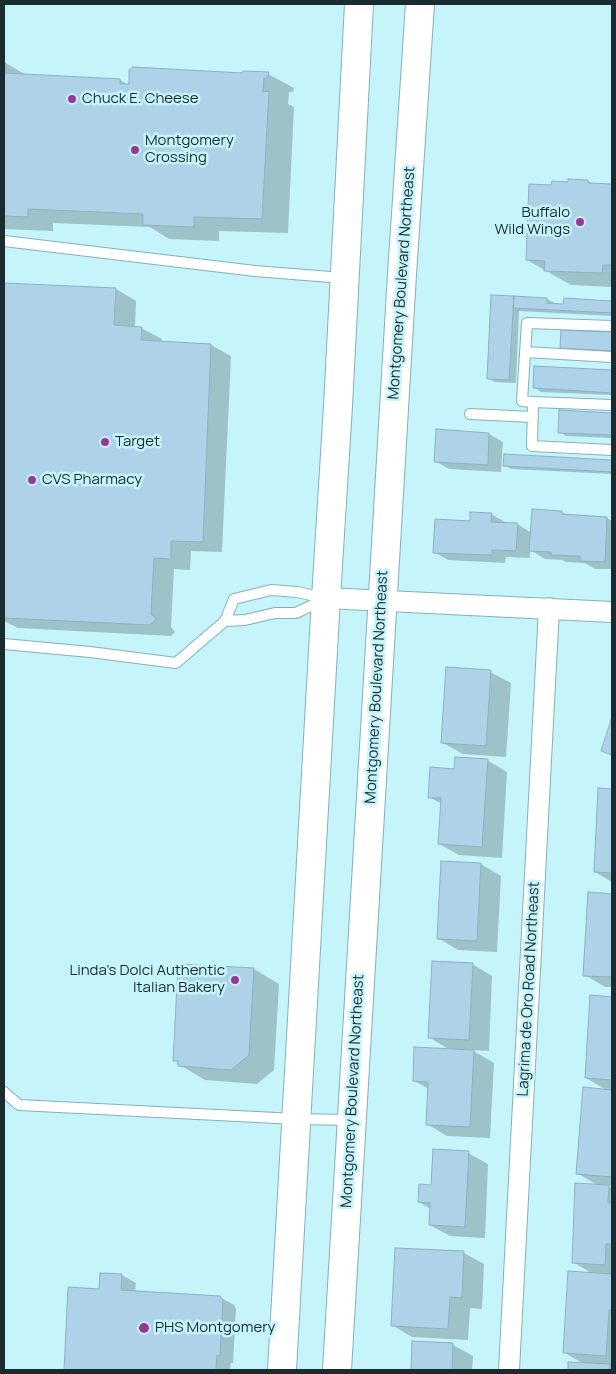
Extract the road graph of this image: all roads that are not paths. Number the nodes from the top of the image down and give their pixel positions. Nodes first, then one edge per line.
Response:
1 (359, 4) edge
2 (420, 4) edge
3 (4, 241) edge
4 (345, 278) junction
5 (612, 326) edge
6 (526, 352) junction
7 (612, 357) edge
8 (533, 402) junction
9 (612, 405) edge
10 (470, 414) dead end
11 (533, 417) junction
12 (612, 450) edge
13 (326, 598) junction
14 (382, 601) junction
15 (549, 608) junction
16 (612, 612) edge
17 (225, 621) junction
18 (4, 644) edge
19 (4, 1094) edge
20 (296, 1118) junction
21 (352, 1120) junction
22 (282, 1370) edge
23 (337, 1370) edge
24 (509, 1370) edge

1 - 4 main road
2 - 14 main road, Montgomery Boulevard Northeast
3 - 4 lane
4 - 13 main road
5 - 6 lane
6 - 7 lane
6 - 8 lane
8 - 9 lane
8 - 11 lane
10 - 11 lane
11 - 12 lane
13 - 14 street
13 - 17 lane
13 - 17 lane
13 - 20 main road
14 - 15 street
14 - 21 main road, Montgomery Boulevard Northeast
15 - 16 street
15 - 24 street, Lagrima de Oro Road Northeast
17 - 18 lane
19 - 20 lane
20 - 21 lane
20 - 22 main road
21 - 23 main road, Montgomery Boulevard Northeast

